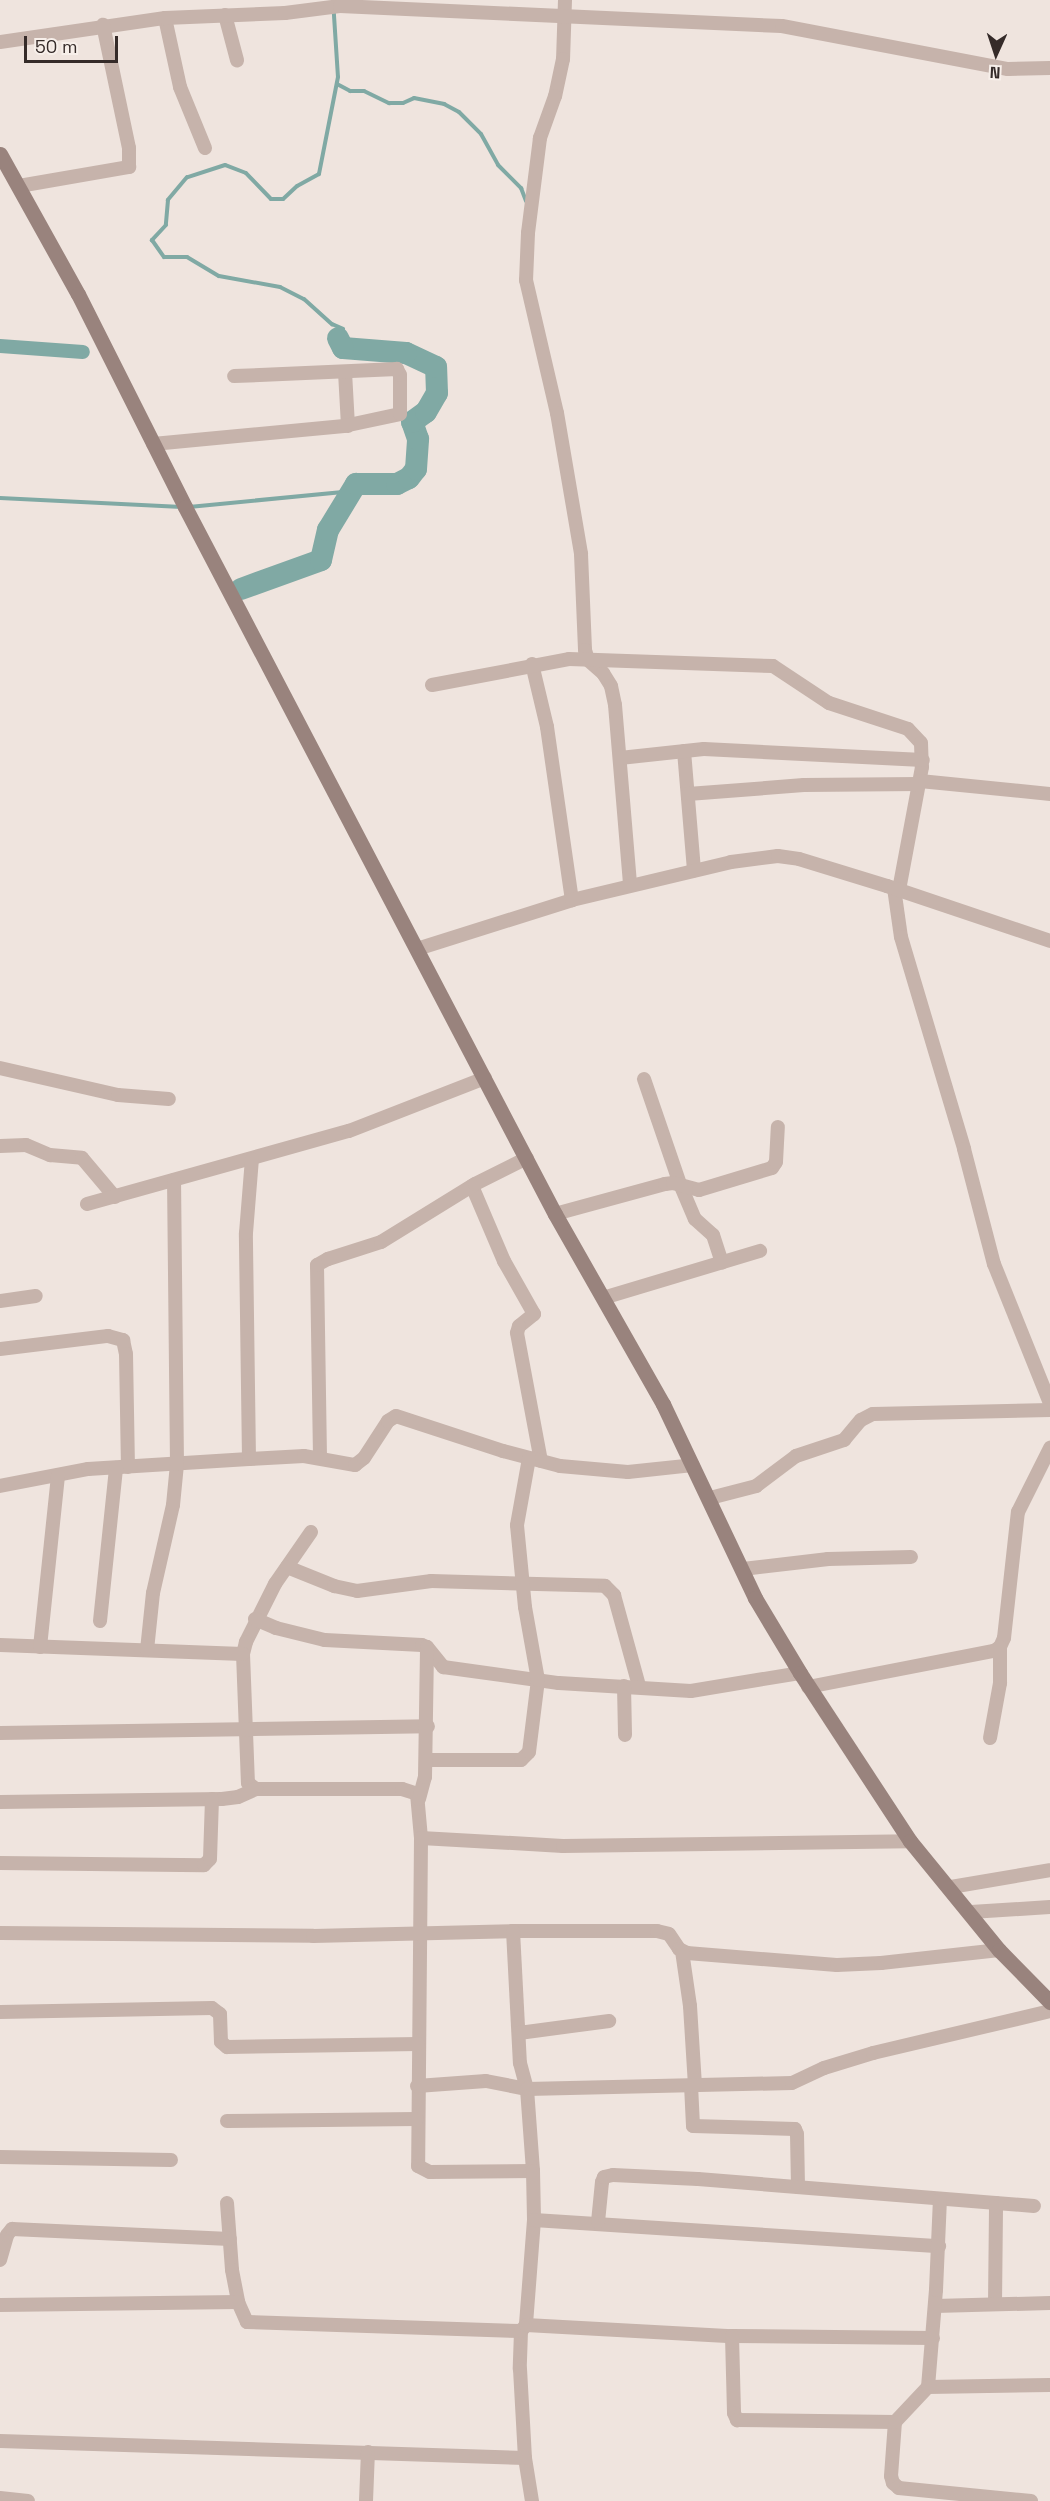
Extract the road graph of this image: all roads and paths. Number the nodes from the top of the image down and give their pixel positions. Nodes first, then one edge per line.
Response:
1 (565, 0) edge
2 (284, 7) edge
3 (225, 15) junction
4 (566, 17) junction
5 (165, 18) junction
6 (103, 25) junction
7 (0, 42) edge
8 (237, 60) dead end
9 (1050, 68) edge
10 (205, 148) dead end
11 (0, 154) edge
12 (19, 186) junction
13 (345, 372) junction
14 (234, 376) dead end
15 (348, 426) junction
16 (153, 444) junction
17 (588, 660) junction
18 (532, 664) junction
19 (432, 685) dead end
20 (684, 751) junction
21 (620, 758) junction
22 (923, 760) junction
23 (919, 783) junction
24 (688, 794) junction
25 (1050, 794) edge
26 (694, 871) junction
27 (630, 885) junction
28 (897, 889) junction
29 (572, 900) junction
30 (1050, 941) edge
31 (417, 949) junction
32 (0, 1068) edge
33 (484, 1078) junction
34 (644, 1078) dead end
35 (169, 1099) dead end
36 (778, 1126) dead end
37 (0, 1146) edge
38 (527, 1158) junction
39 (252, 1159) junction
40 (174, 1180) junction
41 (680, 1184) junction
42 (472, 1186) junction
43 (115, 1197) junction
44 (87, 1204) dead end
45 (555, 1214) junction
46 (760, 1251) dead end
47 (722, 1263) junction
48 (36, 1296) dead end
49 (603, 1298) junction
50 (0, 1301) edge
51 (0, 1349) edge
52 (1050, 1403) edge
53 (1050, 1410) edge
54 (1050, 1448) edge
55 (320, 1458) junction
56 (249, 1459) junction
57 (535, 1460) junction
58 (177, 1464) junction
59 (693, 1465) junction
60 (122, 1467) junction
61 (58, 1475) junction
62 (0, 1486) edge
63 (710, 1498) junction
64 (310, 1532) dead end
65 (911, 1557) dead end
66 (287, 1567) junction
67 (743, 1569) junction
68 (523, 1584) junction
69 (255, 1619) junction
70 (100, 1621) dead end
71 (0, 1645) edge
72 (40, 1647) junction
73 (428, 1647) junction
74 (1000, 1647) junction
75 (147, 1650) junction
76 (243, 1654) junction
77 (800, 1673) junction
78 (538, 1680) junction
79 (624, 1686) junction
80 (639, 1686) junction
81 (808, 1687) junction
82 (428, 1726) junction
83 (246, 1730) junction
84 (0, 1733) edge
85 (625, 1735) dead end
86 (990, 1738) dead end
87 (426, 1760) junction
88 (256, 1789) junction
89 (419, 1798) junction
90 (212, 1799) junction
91 (0, 1802) edge
92 (421, 1838) junction
93 (910, 1840) junction
94 (0, 1863) edge
95 (1050, 1870) edge
96 (951, 1887) junction
97 (1050, 1908) edge
98 (971, 1912) junction
99 (513, 1930) junction
100 (0, 1933) edge
101 (419, 1935) junction
102 (999, 1950) junction
103 (682, 1951) junction
104 (1049, 2002) edge
105 (0, 2012) edge
106 (609, 2021) dead end
107 (519, 2033) junction
108 (418, 2044) junction
109 (693, 2085) junction
110 (417, 2086) junction
111 (527, 2089) junction
112 (417, 2119) junction
113 (227, 2121) dead end
114 (0, 2157) edge
115 (171, 2160) dead end
116 (533, 2171) junction
117 (798, 2187) junction
118 (940, 2199) junction
119 (227, 2203) dead end
120 (996, 2203) junction
121 (1034, 2206) dead end
122 (534, 2220) junction
123 (598, 2222) junction
124 (230, 2239) junction
125 (939, 2246) junction
126 (0, 2260) edge
127 (238, 2302) junction
128 (1050, 2303) edge
129 (995, 2304) junction
130 (0, 2305) edge
131 (935, 2306) junction
132 (524, 2328) junction
133 (732, 2336) junction
134 (933, 2338) junction
135 (1050, 2385) edge
136 (928, 2387) junction
137 (895, 2422) junction
138 (0, 2441) edge
139 (368, 2452) junction
140 (525, 2458) junction
141 (899, 2494) edge
142 (0, 2498) edge
143 (28, 2501) edge
144 (366, 2501) edge
145 (532, 2501) edge
146 (1031, 2501) edge

1 - 4 street
2 - 3 street
2 - 4 street
3 - 5 street
3 - 8 street
4 - 9 street
4 - 17 street
5 - 6 street
5 - 10 street
6 - 7 street
6 - 12 street
11 - 12 street
12 - 16 street
13 - 14 street
13 - 15 street
13 - 15 street
15 - 16 street
16 - 31 street
17 - 18 street
17 - 21 street
17 - 22 street
18 - 19 street
18 - 29 street
20 - 21 street
20 - 22 street
20 - 24 street
21 - 27 street
22 - 23 street
23 - 24 street
23 - 25 street
23 - 28 street
24 - 26 street
26 - 27 street
26 - 28 street
27 - 29 street
28 - 30 street
28 - 52 street
29 - 31 street
31 - 33 street
32 - 35 street
33 - 38 street
33 - 39 street
34 - 41 street
36 - 41 street
37 - 43 street
38 - 42 street
38 - 45 street
39 - 40 street
39 - 56 street
40 - 43 street
40 - 58 street
41 - 45 street
41 - 47 street
42 - 55 street
42 - 57 street
43 - 44 street
45 - 49 street
46 - 47 street
47 - 49 street
48 - 50 street
49 - 59 street
51 - 60 street
53 - 63 street
54 - 74 street
55 - 56 street
55 - 57 street
56 - 58 street
57 - 59 street
57 - 68 street
58 - 60 street
58 - 75 street
59 - 63 street
60 - 61 street
60 - 70 street
61 - 62 street
61 - 72 street
63 - 67 street
64 - 66 street
65 - 67 street
66 - 68 street
66 - 69 street
67 - 77 street
68 - 78 street
68 - 80 street
69 - 73 street
69 - 76 street
71 - 72 street
72 - 75 street
73 - 78 street
73 - 82 street
74 - 81 street
74 - 86 street
75 - 76 street
76 - 83 street
77 - 80 street
77 - 81 street
78 - 79 street
78 - 87 street
79 - 80 street
79 - 85 street
81 - 93 street
82 - 83 street
82 - 87 street
83 - 84 street
83 - 88 street
87 - 89 street
88 - 89 street
88 - 90 street
89 - 92 street
90 - 91 street
90 - 94 street
92 - 93 street
92 - 101 street
93 - 96 street
95 - 96 street
96 - 98 street
97 - 98 street
98 - 102 street
99 - 101 street
99 - 103 street
99 - 107 street
100 - 101 street
101 - 108 street
102 - 103 street
102 - 104 street
103 - 109 street
104 - 109 street
105 - 108 street
106 - 107 street
107 - 111 street
108 - 110 street
109 - 111 street
109 - 117 street
110 - 111 street
110 - 112 street
111 - 116 street
112 - 113 street
112 - 116 street
114 - 115 street
116 - 122 street
117 - 118 street
117 - 123 street
118 - 120 street
118 - 125 street
119 - 124 street
120 - 121 street
120 - 129 street
122 - 123 street
122 - 132 street
123 - 125 street
124 - 126 street
124 - 127 street
125 - 131 street
127 - 130 street
127 - 132 street
128 - 129 street
129 - 131 street
131 - 134 street
132 - 133 street
132 - 140 street
133 - 134 street
133 - 137 street
134 - 136 street
135 - 136 street
136 - 137 street
137 - 141 street
138 - 139 street
139 - 140 street
139 - 144 street
140 - 145 street
141 - 146 street
142 - 143 street

